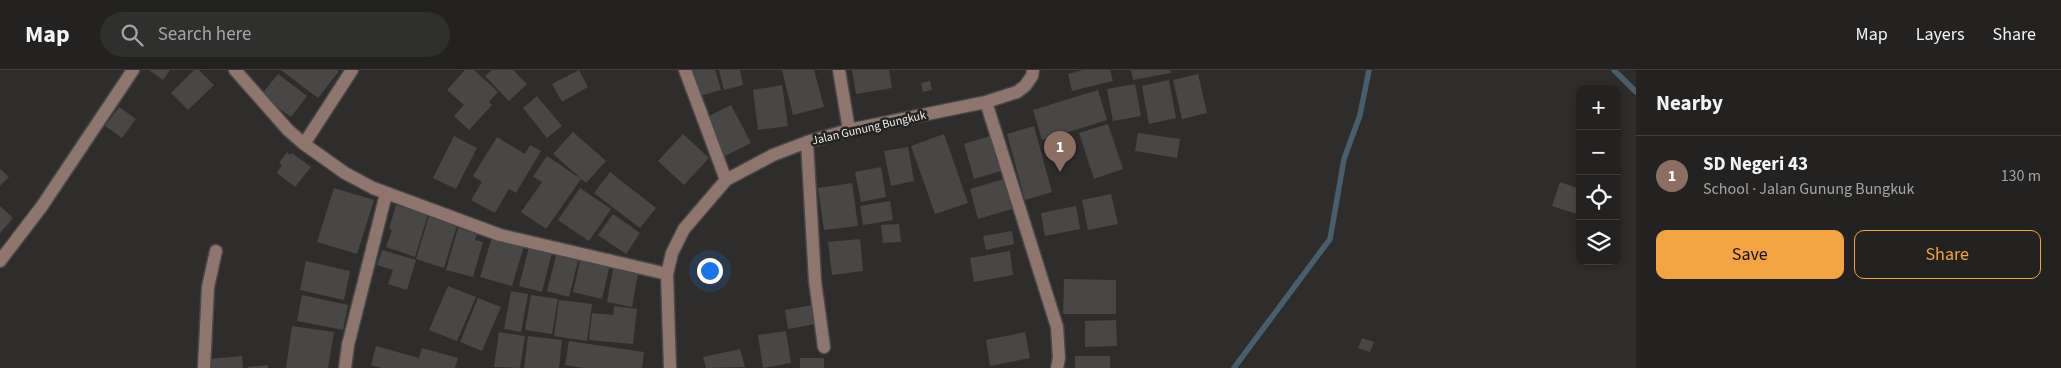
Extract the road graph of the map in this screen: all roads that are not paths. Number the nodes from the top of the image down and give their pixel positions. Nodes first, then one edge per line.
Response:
1 (133, 70) edge
2 (235, 70) edge
3 (352, 70) edge
4 (684, 70) edge
5 (839, 70) edge
6 (1033, 70) edge
7 (986, 102) junction
8 (849, 130) junction
9 (807, 142) junction
10 (304, 144) junction
11 (726, 180) junction
12 (386, 194) junction
13 (216, 251) dead end
14 (0, 261) edge
15 (668, 274) junction
16 (824, 347) dead end
17 (204, 368) edge
18 (344, 368) edge
19 (670, 368) edge
20 (1057, 368) edge

1 - 14 street
2 - 10 street
3 - 10 street
4 - 11 street
5 - 8 street
6 - 7 street, Jalan Gunung Bungkuk
7 - 8 street, Jalan Gunung Bungkuk
7 - 20 street
8 - 9 street, Jalan Gunung Bungkuk
9 - 11 street, Jalan Gunung Bungkuk
9 - 16 street
10 - 12 street
11 - 15 street, Jalan Gunung Bungkuk
12 - 15 street
12 - 18 street
13 - 17 street
15 - 19 street, Jalan Gunung Bungkuk

